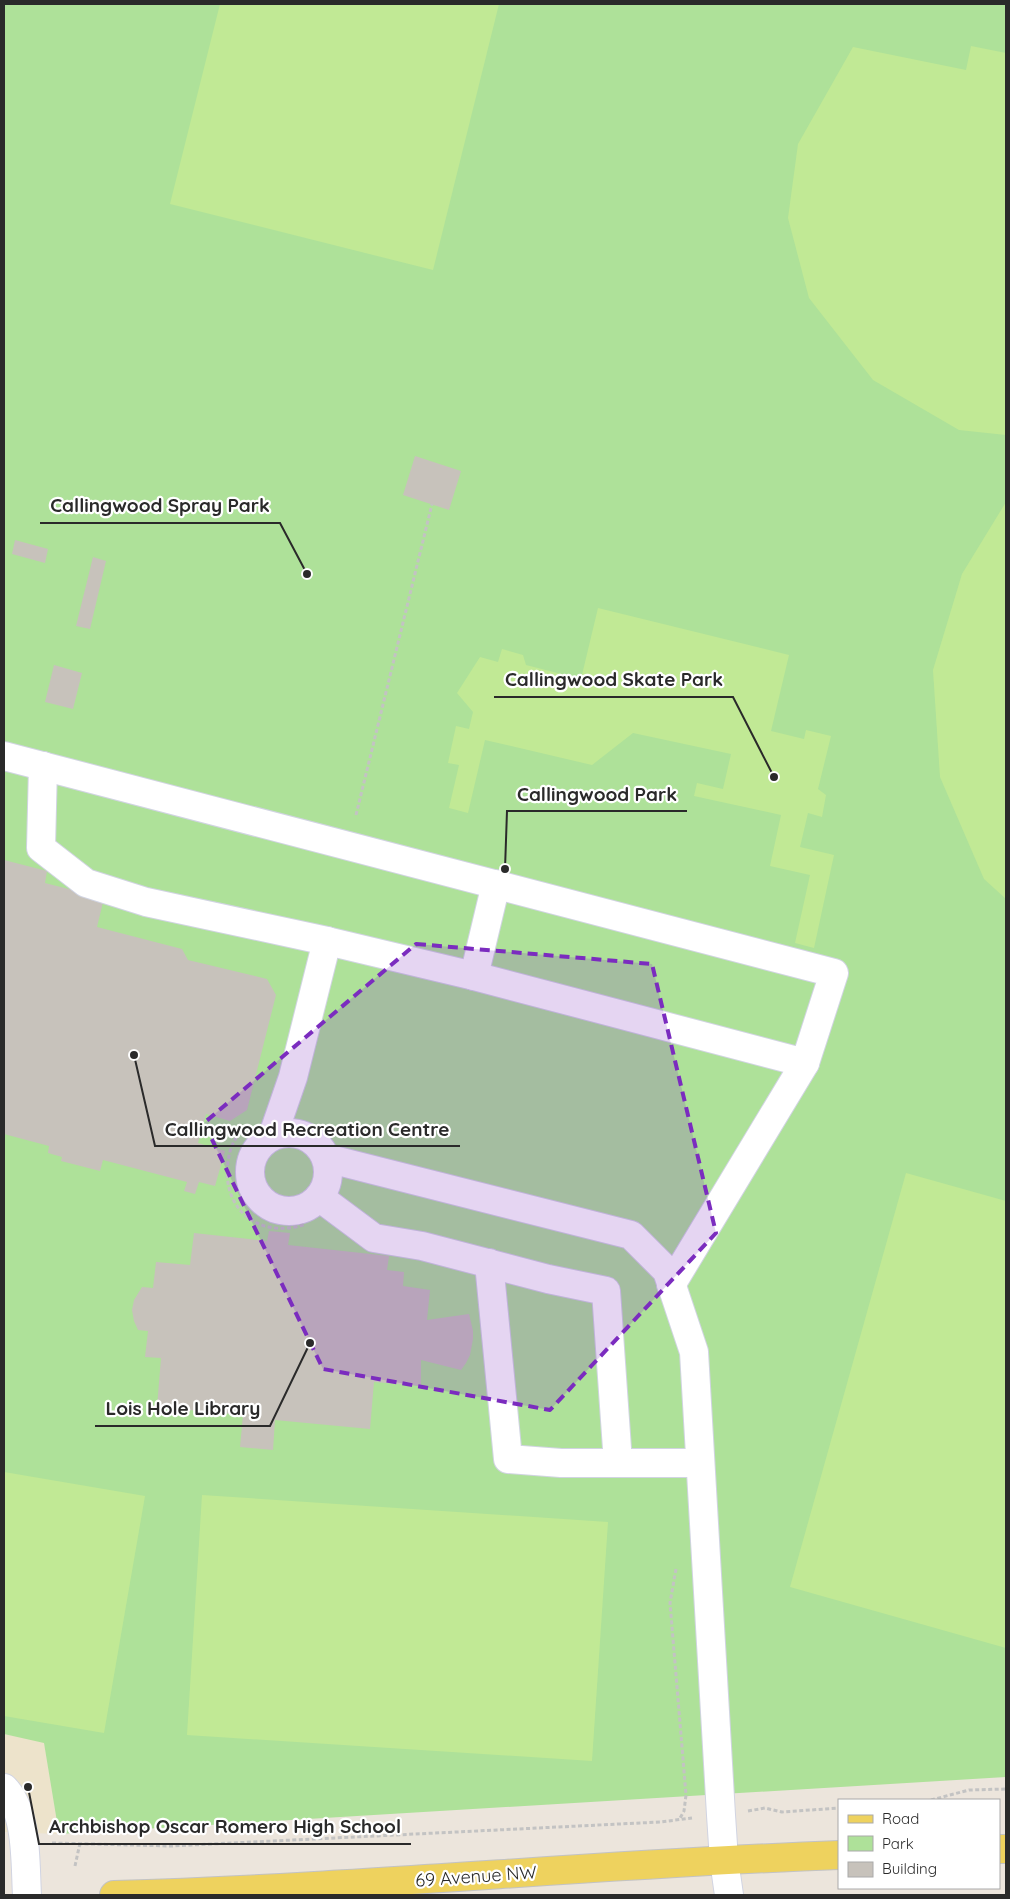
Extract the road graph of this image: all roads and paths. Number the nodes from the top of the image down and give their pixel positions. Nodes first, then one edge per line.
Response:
1 (432, 504) dead end
2 (4, 756) edge
3 (43, 766) junction
4 (356, 815) dead end
5 (496, 884) junction
6 (327, 941) junction
7 (474, 976) junction
8 (805, 1063) junction
9 (273, 1135) junction
10 (326, 1158) junction
11 (319, 1197) junction
12 (489, 1264) junction
13 (671, 1285) junction
14 (618, 1463) junction
15 (699, 1463) junction
16 (676, 1566) dead end
17 (4, 1788) edge
18 (1006, 1789) edge
19 (935, 1799) edge
20 (765, 1808) dead end
21 (838, 1808) edge
22 (53, 1842) dead end
23 (80, 1843) junction
24 (838, 1855) edge
25 (724, 1860) junction
26 (75, 1866) dead end
27 (28, 1895) edge
28 (114, 1895) edge
29 (729, 1895) edge

1 - 4 path
2 - 3 lane
3 - 5 lane
3 - 6 lane
5 - 7 lane
5 - 8 lane
6 - 7 lane
6 - 9 lane
7 - 8 lane
8 - 13 lane
9 - 10 lane
9 - 11 lane
10 - 11 lane
10 - 13 lane
11 - 12 lane
12 - 14 lane
12 - 14 lane
13 - 15 lane
14 - 15 lane
15 - 25 lane
16 - 23 path
17 - 27 lane
18 - 19 path
20 - 21 path
22 - 23 path
23 - 26 path
24 - 25 main road, 69 Avenue NW
25 - 28 main road, 69 Avenue NW
25 - 29 lane

